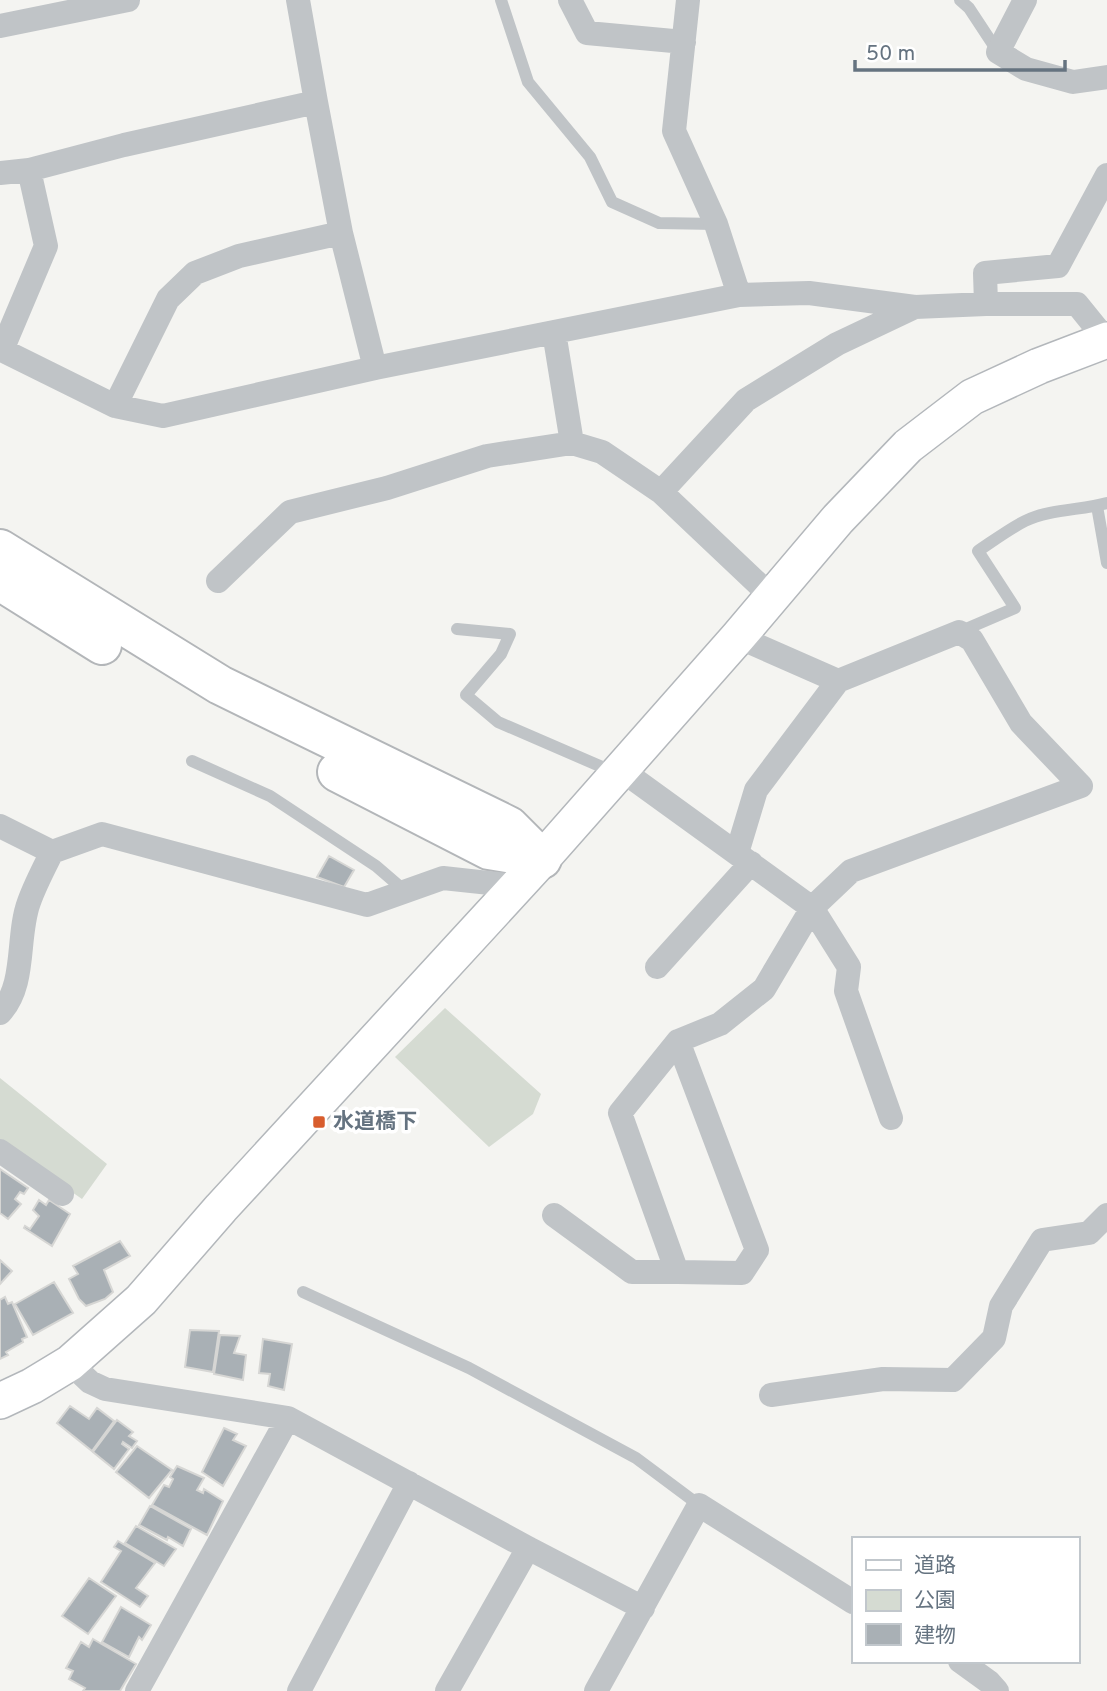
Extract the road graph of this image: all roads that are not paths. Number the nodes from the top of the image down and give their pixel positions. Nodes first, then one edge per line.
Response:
1 (128, 0) edge
2 (298, 0) edge
3 (501, 0) edge
4 (570, 0) edge
5 (688, 0) edge
6 (960, 0) edge
7 (1025, 0) edge
8 (0, 26) edge
9 (684, 42) junction
10 (998, 52) junction
11 (1107, 77) edge
12 (316, 102) junction
13 (29, 170) junction
14 (0, 173) edge
15 (1107, 175) edge
16 (716, 224) junction
17 (341, 233) junction
18 (739, 295) junction
19 (986, 303) junction
20 (915, 307) junction
21 (554, 332) junction
22 (1107, 342) edge
23 (1, 349) edge
24 (375, 368) junction
25 (115, 406) junction
26 (572, 443) junction
27 (661, 492) junction
28 (1102, 505) edge
29 (0, 549) edge
30 (1107, 563) edge
31 (0, 581) edge
32 (218, 581) dead end
33 (772, 597) junction
34 (457, 629) dead end
35 (959, 632) junction
36 (738, 637) junction
37 (838, 681) junction
38 (192, 761) dead end
39 (618, 771) junction
40 (0, 826) edge
41 (52, 852) junction
42 (744, 858) junction
43 (530, 873) junction
44 (405, 891) junction
45 (812, 908) junction
46 (657, 967) dead end
47 (0, 1013) edge
48 (678, 1041) junction
49 (891, 1118) dead end
50 (0, 1151) edge
51 (62, 1194) dead end
52 (554, 1215) dead end
53 (1107, 1215) edge
54 (677, 1272) junction
55 (303, 1292) dead end
56 (71, 1363) junction
57 (771, 1395) dead end
58 (0, 1401) edge
59 (288, 1418) junction
60 (409, 1483) junction
61 (699, 1505) junction
62 (528, 1548) junction
63 (852, 1601) edge
64 (643, 1608) junction
65 (963, 1663) edge
66 (137, 1691) edge
67 (299, 1691) edge
68 (447, 1691) edge
69 (596, 1691) edge
70 (997, 1691) edge

1 - 8 street
2 - 12 street
3 - 16 lane
4 - 9 street
5 - 9 street
6 - 10 lane
7 - 10 street
9 - 16 street
10 - 11 street
12 - 13 street
12 - 17 street
13 - 14 street
13 - 23 street
15 - 19 street
16 - 18 street
17 - 24 street
17 - 25 street
18 - 20 street
18 - 21 street
19 - 20 street
19 - 22 street
20 - 27 street
21 - 24 street
21 - 26 street
22 - 33 street
23 - 25 street
24 - 25 street
26 - 27 street
26 - 32 street
27 - 33 street
28 - 30 lane
28 - 35 lane
29 - 43 highway
31 - 43 highway
33 - 36 street
34 - 39 lane
35 - 37 street
35 - 45 street
36 - 37 street
36 - 39 street
37 - 42 street
38 - 44 lane
39 - 42 street
39 - 43 street
40 - 41 street
41 - 44 street
41 - 47 street
42 - 45 street
42 - 46 street
43 - 44 street
43 - 56 street
45 - 48 street
45 - 49 street
48 - 54 street
48 - 54 street
50 - 51 street
52 - 54 street
53 - 57 street
55 - 61 lane
56 - 58 street
56 - 59 street
59 - 60 street
59 - 66 street
60 - 62 street
60 - 67 street
61 - 63 street
61 - 64 street
62 - 64 street
62 - 68 street
64 - 69 street
65 - 70 street

